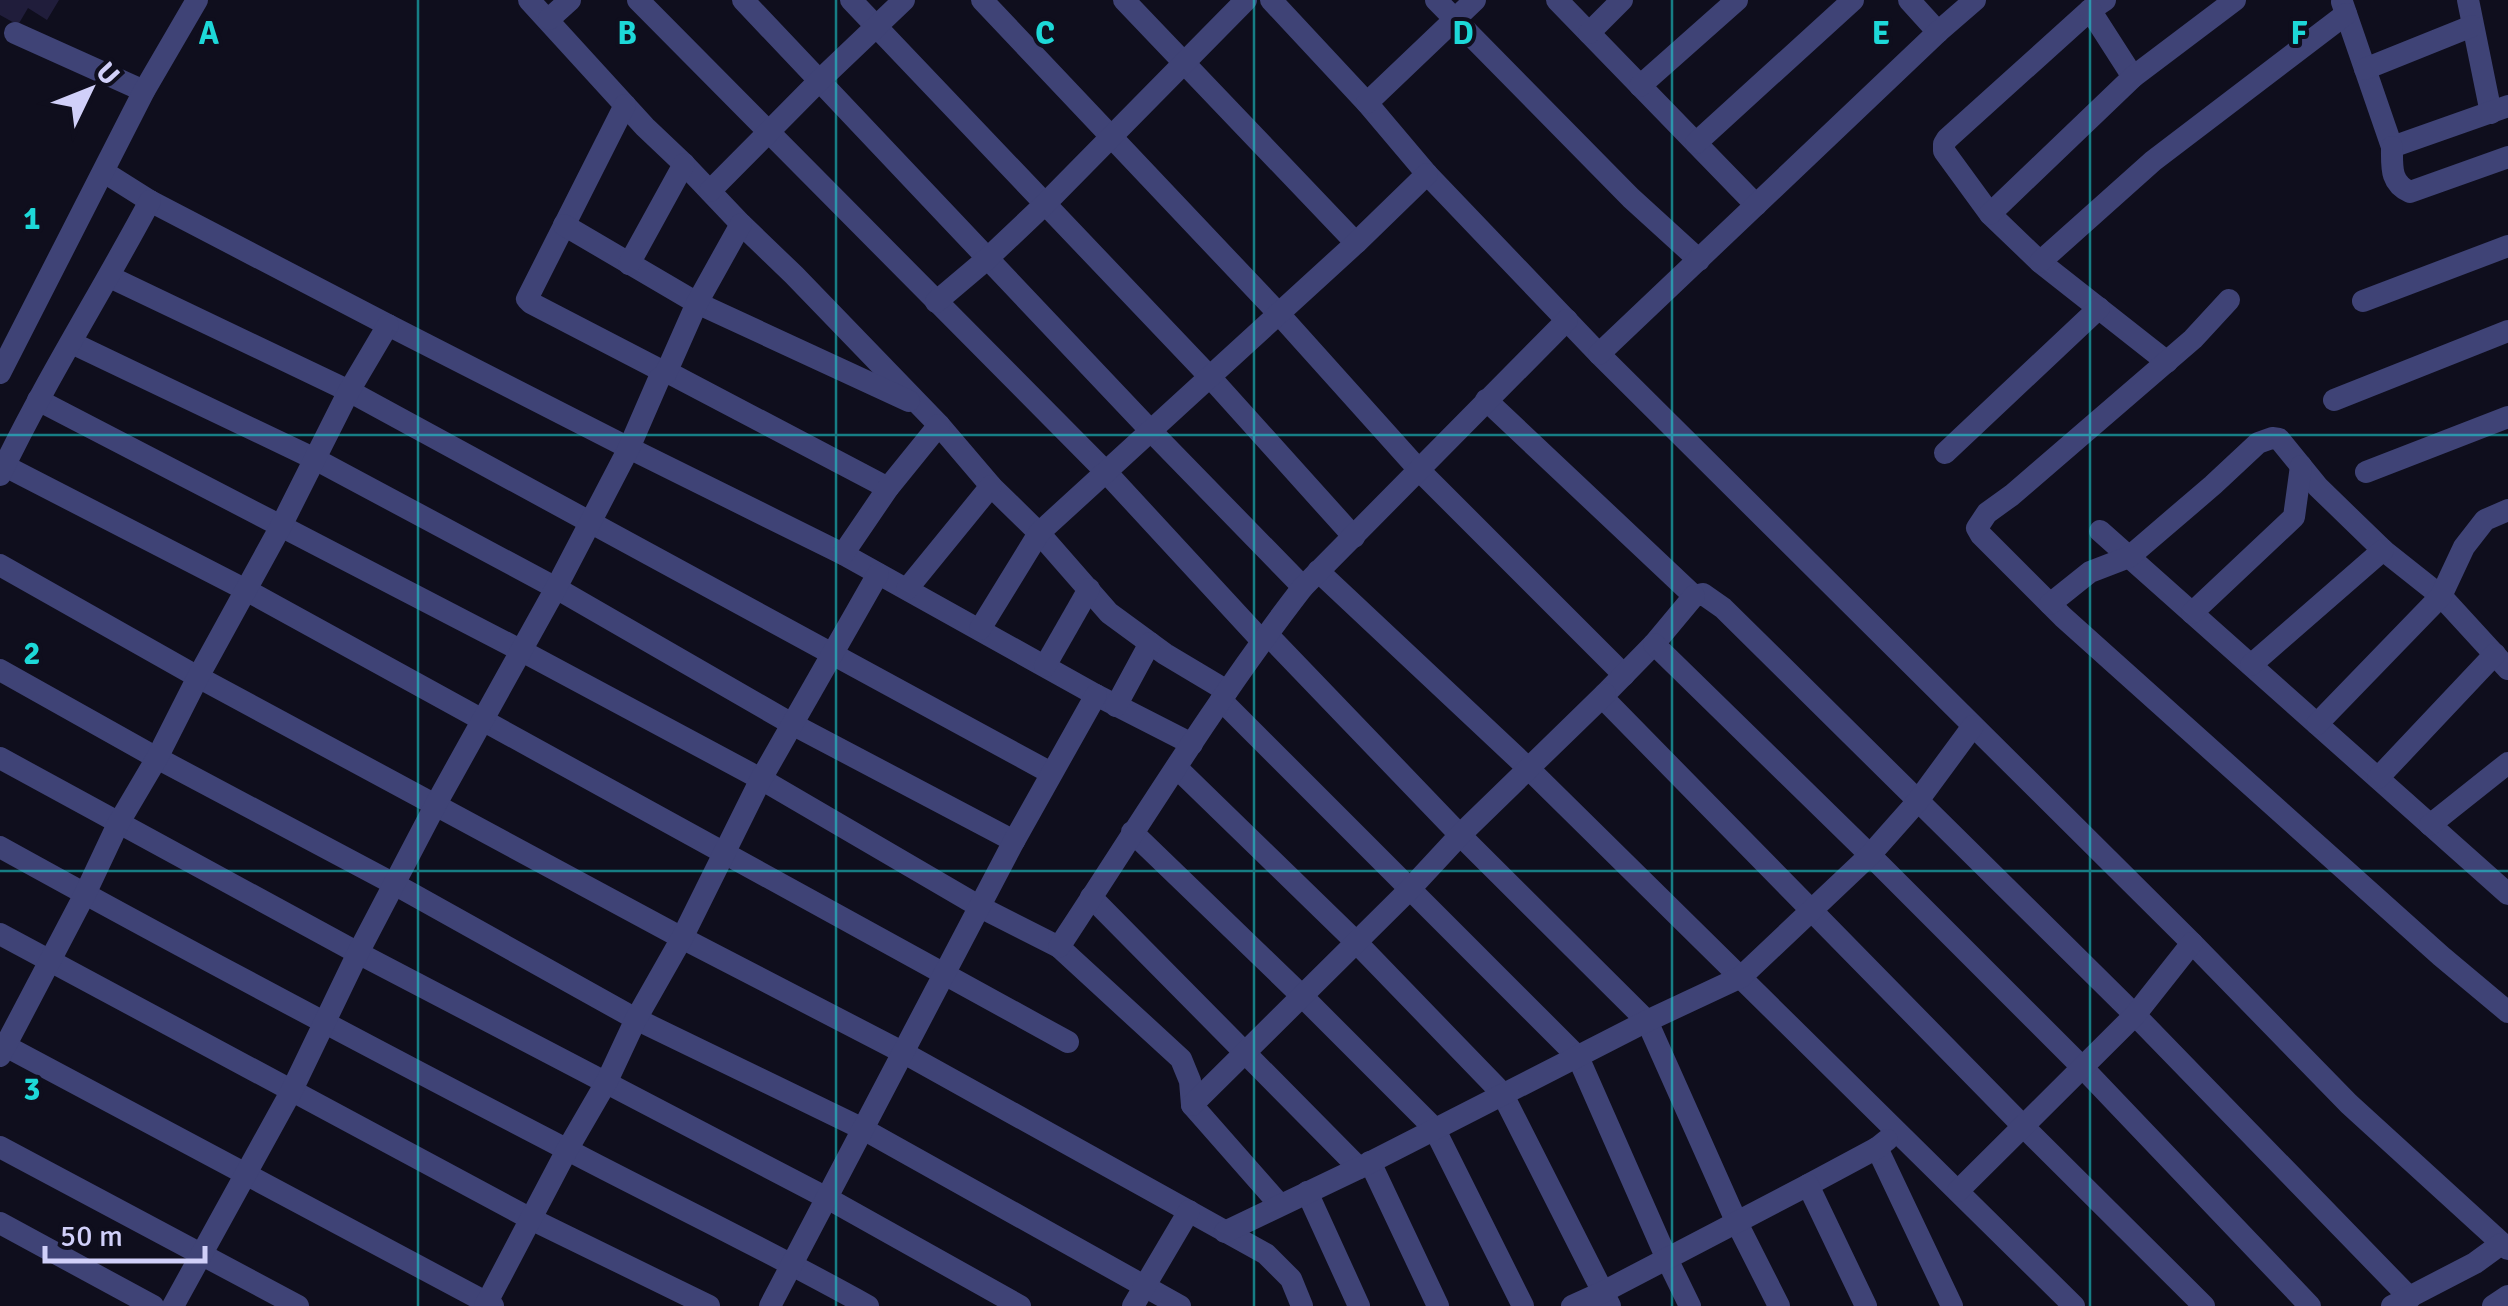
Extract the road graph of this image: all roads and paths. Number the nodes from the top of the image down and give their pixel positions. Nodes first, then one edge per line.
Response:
1 (197, 0) edge
2 (529, 0) edge
3 (570, 0) edge
4 (638, 0) edge
5 (743, 0) edge
6 (850, 0) edge
7 (904, 0) edge
8 (982, 0) edge
9 (1124, 0) edge
10 (1246, 0) edge
11 (1271, 0) edge
12 (1436, 0) edge
13 (1476, 0) edge
14 (1557, 0) edge
15 (1622, 0) edge
16 (1737, 0) edge
17 (1854, 0) edge
18 (1908, 0) edge
19 (1975, 0) edge
20 (2235, 0) edge
21 (2468, 0) edge
22 (2098, 5) edge
23 (2344, 7) edge
24 (1454, 19) junction
25 (548, 20) junction
26 (2472, 26) junction
27 (876, 27) junction
28 (15, 32) dead end
29 (1938, 32) junction
30 (1589, 33) junction
31 (1185, 62) junction
32 (2364, 68) junction
33 (2133, 78) junction
34 (818, 80) junction
35 (1640, 86) junction
36 (144, 91) junction
37 (1368, 103) junction
38 (625, 105) junction
39 (2499, 110) edge
40 (770, 132) junction
41 (1110, 135) junction
42 (1696, 143) junction
43 (2392, 147) junction
44 (2508, 157) edge
45 (684, 164) junction
46 (104, 172) junction
47 (1427, 174) junction
48 (710, 191) junction
49 (150, 200) junction
50 (1045, 204) junction
51 (1756, 205) junction
52 (1990, 214) junction
53 (741, 224) junction
54 (564, 225) junction
55 (1356, 243) junction
56 (2508, 246) edge
57 (988, 258) junction
58 (1699, 260) junction
59 (2040, 262) junction
60 (629, 264) junction
61 (110, 277) junction
62 (2229, 300) dead end
63 (2364, 301) dead end
64 (936, 302) junction
65 (697, 303) junction
66 (2099, 308) junction
67 (1279, 314) junction
68 (1567, 320) junction
69 (388, 324) junction
70 (2508, 331) edge
71 (72, 342) junction
72 (1599, 354) junction
73 (2167, 362) junction
74 (0, 373) edge
75 (666, 374) junction
76 (1210, 377) junction
77 (349, 392) junction
78 (38, 400) junction
79 (1486, 400) junction
80 (2334, 400) dead end
81 (921, 406) junction
82 (2508, 416) edge
83 (940, 425) junction
84 (1151, 431) junction
85 (629, 448) junction
86 (1945, 452) dead end
87 (316, 459) junction
88 (2301, 466) junction
89 (2, 470) edge
90 (1420, 471) junction
91 (1106, 472) junction
92 (2366, 472) dead end
93 (991, 486) junction
94 (888, 488) junction
95 (2508, 510) edge
96 (589, 522) junction
97 (281, 526) junction
98 (2100, 531) dead end
99 (1040, 533) junction
100 (1354, 537) junction
101 (2383, 550) junction
102 (842, 554) junction
103 (2129, 557) junction
104 (0, 566) edge
105 (878, 574) junction
106 (1311, 579) junction
107 (556, 588) junction
108 (907, 589) junction
109 (1089, 589) junction
110 (246, 590) junction
111 (1694, 596) junction
112 (2441, 596) junction
113 (2050, 604) junction
114 (2192, 613) junction
115 (980, 629) junction
116 (1264, 638) junction
117 (1150, 643) junction
118 (1654, 644) junction
119 (522, 651) junction
120 (833, 654) junction
121 (2502, 661) edge
122 (2250, 665) junction
123 (1045, 666) junction
124 (0, 670) edge
125 (1624, 674) junction
126 (198, 677) junction
127 (1606, 694) junction
128 (1224, 696) junction
129 (1106, 701) junction
130 (482, 721) junction
131 (792, 724) junction
132 (2317, 724) junction
133 (1974, 726) junction
134 (1192, 744) junction
135 (0, 758) edge
136 (157, 758) junction
137 (2508, 763) edge
138 (1177, 768) junction
139 (1529, 769) junction
140 (1051, 773) junction
141 (2378, 778) junction
142 (762, 780) junction
143 (1917, 802) junction
144 (436, 804) junction
145 (118, 824) junction
146 (2430, 825) junction
147 (1132, 832) junction
148 (1460, 835) junction
149 (1014, 842) junction
150 (0, 847) edge
151 (723, 853) junction
152 (1870, 855) junction
153 (2504, 882) edge
154 (396, 885) junction
155 (1409, 890) junction
156 (85, 894) junction
157 (1091, 897) junction
158 (982, 908) junction
159 (1811, 909) junction
160 (0, 934) edge
161 (682, 938) junction
162 (1356, 942) junction
163 (2192, 944) junction
164 (1059, 947) junction
165 (358, 953) junction
166 (48, 962) junction
167 (944, 974) junction
168 (1740, 977) junction
169 (1302, 996) junction
170 (2508, 1012) edge
171 (2136, 1015) junction
172 (636, 1019) junction
173 (1647, 1020) junction
174 (324, 1021) junction
175 (1068, 1042) dead end
176 (2, 1048) edge
177 (904, 1053) junction
178 (1247, 1053) junction
179 (1578, 1058) junction
180 (2083, 1068) junction
181 (606, 1081) junction
182 (292, 1090) junction
183 (1502, 1092) junction
184 (1192, 1105) junction
185 (2023, 1126) junction
186 (1434, 1128) junction
187 (864, 1129) junction
188 (1898, 1132) junction
189 (0, 1147) edge
190 (1877, 1148) junction
191 (567, 1150) junction
192 (1364, 1165) junction
193 (246, 1174) junction
194 (1808, 1185) junction
195 (1958, 1191) junction
196 (1307, 1192) junction
197 (827, 1198) junction
198 (1280, 1205) junction
199 (1189, 1212) junction
200 (531, 1219) junction
201 (0, 1223) edge
202 (1737, 1223) junction
203 (1225, 1232) junction
204 (2505, 1246) edge
205 (202, 1256) junction
206 (1667, 1259) junction
207 (792, 1264) junction
208 (1139, 1296) edge
209 (2508, 1296) edge
210 (1607, 1299) edge
211 (2401, 1302) edge
212 (488, 1305) edge
213 (153, 1306) edge
214 (173, 1306) edge
215 (298, 1306) edge
216 (709, 1306) edge
217 (770, 1306) edge
218 (868, 1306) edge
219 (1020, 1306) edge
220 (1180, 1306) edge
221 (1302, 1306) edge
222 (1359, 1306) edge
223 (1438, 1306) edge
224 (1523, 1306) edge
225 (1572, 1306) edge
226 (1690, 1306) edge
227 (1779, 1306) edge
228 (1866, 1306) edge
229 (1952, 1306) edge
230 (2074, 1306) edge
231 (2204, 1306) edge
232 (2310, 1306) edge
233 (2493, 1306) edge

1 - 36 street
2 - 25 street
3 - 25 street
4 - 40 street
5 - 34 street
6 - 27 street
7 - 27 street
8 - 41 street
9 - 31 street
10 - 31 street
11 - 37 street
12 - 24 street
13 - 24 street
14 - 30 street
15 - 30 street
16 - 35 street
17 - 42 street
18 - 29 street
19 - 29 street
20 - 33 street
21 - 26 street
22 - 33 street
22 - 52 street
23 - 32 street
23 - 59 street
24 - 37 street
24 - 58 street
25 - 38 street
26 - 32 street
26 - 39 street
27 - 34 street
27 - 50 street
28 - 36 street
29 - 51 street
30 - 35 street
31 - 41 street
31 - 55 street
32 - 43 street
33 - 52 street
34 - 40 street
34 - 57 street
35 - 42 street
36 - 46 street
37 - 47 street
38 - 45 street
38 - 54 street
39 - 43 street
40 - 48 street
40 - 64 street
41 - 50 street
41 - 67 street
42 - 51 street
43 - 44 street
45 - 48 street
45 - 60 street
46 - 49 street
46 - 74 street
47 - 55 street
47 - 68 street
48 - 53 street
49 - 61 street
49 - 69 street
50 - 57 street
50 - 76 street
51 - 58 street
52 - 59 street
53 - 65 street
53 - 81 street
54 - 60 street
54 - 75 street
55 - 67 street
56 - 63 street
57 - 64 street
57 - 84 street
58 - 72 street
59 - 66 street
60 - 65 street
61 - 71 street
61 - 77 street
62 - 73 street
64 - 91 street
65 - 75 street
65 - 81 street
66 - 73 street
66 - 86 street
67 - 76 street
67 - 90 street
68 - 72 street
68 - 79 street
69 - 77 street
69 - 85 street
70 - 80 street
71 - 78 street
71 - 87 street
72 - 133 street
73 - 113 street
75 - 85 street
75 - 94 street
76 - 84 street
76 - 100 street
77 - 87 street
77 - 96 street
78 - 89 street
78 - 97 street
79 - 90 street
79 - 111 street
81 - 83 street
82 - 92 street
83 - 93 street
83 - 94 street
84 - 91 street
84 - 106 street
85 - 96 street
85 - 102 street
87 - 97 street
87 - 107 street
88 - 101 street
88 - 103 street
88 - 114 street
89 - 110 street
90 - 100 street
90 - 125 street
91 - 99 street
91 - 116 street
93 - 99 street
93 - 108 street
94 - 102 street
95 - 112 street
96 - 107 street
96 - 120 street
97 - 110 street
97 - 119 street
98 - 103 street
99 - 109 street
99 - 115 street
100 - 106 street
101 - 112 street
101 - 122 street
102 - 105 street
103 - 113 street
103 - 114 street
104 - 126 street
105 - 108 street
105 - 120 street
106 - 116 street
106 - 139 street
107 - 119 street
107 - 131 street
108 - 115 street
109 - 117 street
109 - 123 street
110 - 126 street
110 - 130 street
111 - 118 street
111 - 143 street
112 - 121 street
112 - 132 street
113 - 170 street
114 - 122 street
115 - 123 street
116 - 128 street
116 - 148 street
117 - 128 street
117 - 129 street
118 - 125 street
118 - 152 street
119 - 130 street
119 - 142 street
120 - 131 street
120 - 140 street
121 - 141 street
122 - 132 street
123 - 129 street
124 - 136 street
125 - 127 street
126 - 136 street
126 - 144 street
127 - 139 street
127 - 159 street
128 - 134 street
128 - 155 street
129 - 134 street
129 - 140 street
130 - 144 street
130 - 151 street
131 - 142 street
131 - 149 street
132 - 141 street
133 - 143 street
133 - 163 street
134 - 138 street
135 - 145 street
136 - 145 street
136 - 154 street
137 - 146 street
138 - 147 street
138 - 162 street
139 - 148 street
139 - 168 street
140 - 149 street
141 - 146 street
142 - 151 street
142 - 158 street
143 - 152 street
143 - 171 street
144 - 154 street
144 - 161 street
145 - 156 street
145 - 165 street
146 - 153 street
147 - 157 street
147 - 169 street
148 - 155 street
148 - 173 street
149 - 158 street
150 - 156 street
151 - 161 street
151 - 167 street
152 - 159 street
152 - 180 street
154 - 165 street
154 - 172 street
155 - 162 street
155 - 179 street
156 - 166 street
156 - 174 street
157 - 164 street
157 - 178 street
158 - 164 street
158 - 167 street
159 - 168 street
159 - 185 street
160 - 166 street
161 - 172 street
161 - 177 street
162 - 169 street
162 - 183 street
163 - 171 street
163 - 204 street
164 - 184 street
165 - 174 street
165 - 181 street
166 - 176 street
166 - 182 street
167 - 175 street
167 - 177 street
168 - 173 street
168 - 188 street
169 - 178 street
169 - 186 street
171 - 180 street
171 - 211 street
172 - 181 street
172 - 187 street
173 - 179 street
173 - 202 street
174 - 182 street
174 - 191 street
176 - 193 street
177 - 187 street
177 - 199 street
178 - 184 street
178 - 192 street
179 - 183 street
179 - 206 street
180 - 185 street
180 - 232 street
181 - 191 street
181 - 197 street
182 - 193 street
182 - 200 street
183 - 186 street
183 - 210 street
184 - 198 street
185 - 195 street
185 - 231 street
186 - 192 street
186 - 224 street
187 - 197 street
187 - 208 street
188 - 190 street
188 - 195 street
189 - 205 street
190 - 194 street
190 - 229 street
191 - 200 street
191 - 207 street
192 - 196 street
192 - 223 street
193 - 205 street
193 - 212 street
194 - 202 street
194 - 228 street
195 - 230 street
196 - 198 street
196 - 222 street
197 - 207 street
197 - 219 street
198 - 203 street
199 - 203 street
199 - 208 street
200 - 212 street
200 - 216 street
201 - 213 street
202 - 206 street
202 - 227 street
203 - 221 street
204 - 211 street
205 - 214 street
205 - 215 street
206 - 210 street
206 - 226 street
207 - 217 street
207 - 218 street
208 - 220 street
209 - 233 street
210 - 225 street

